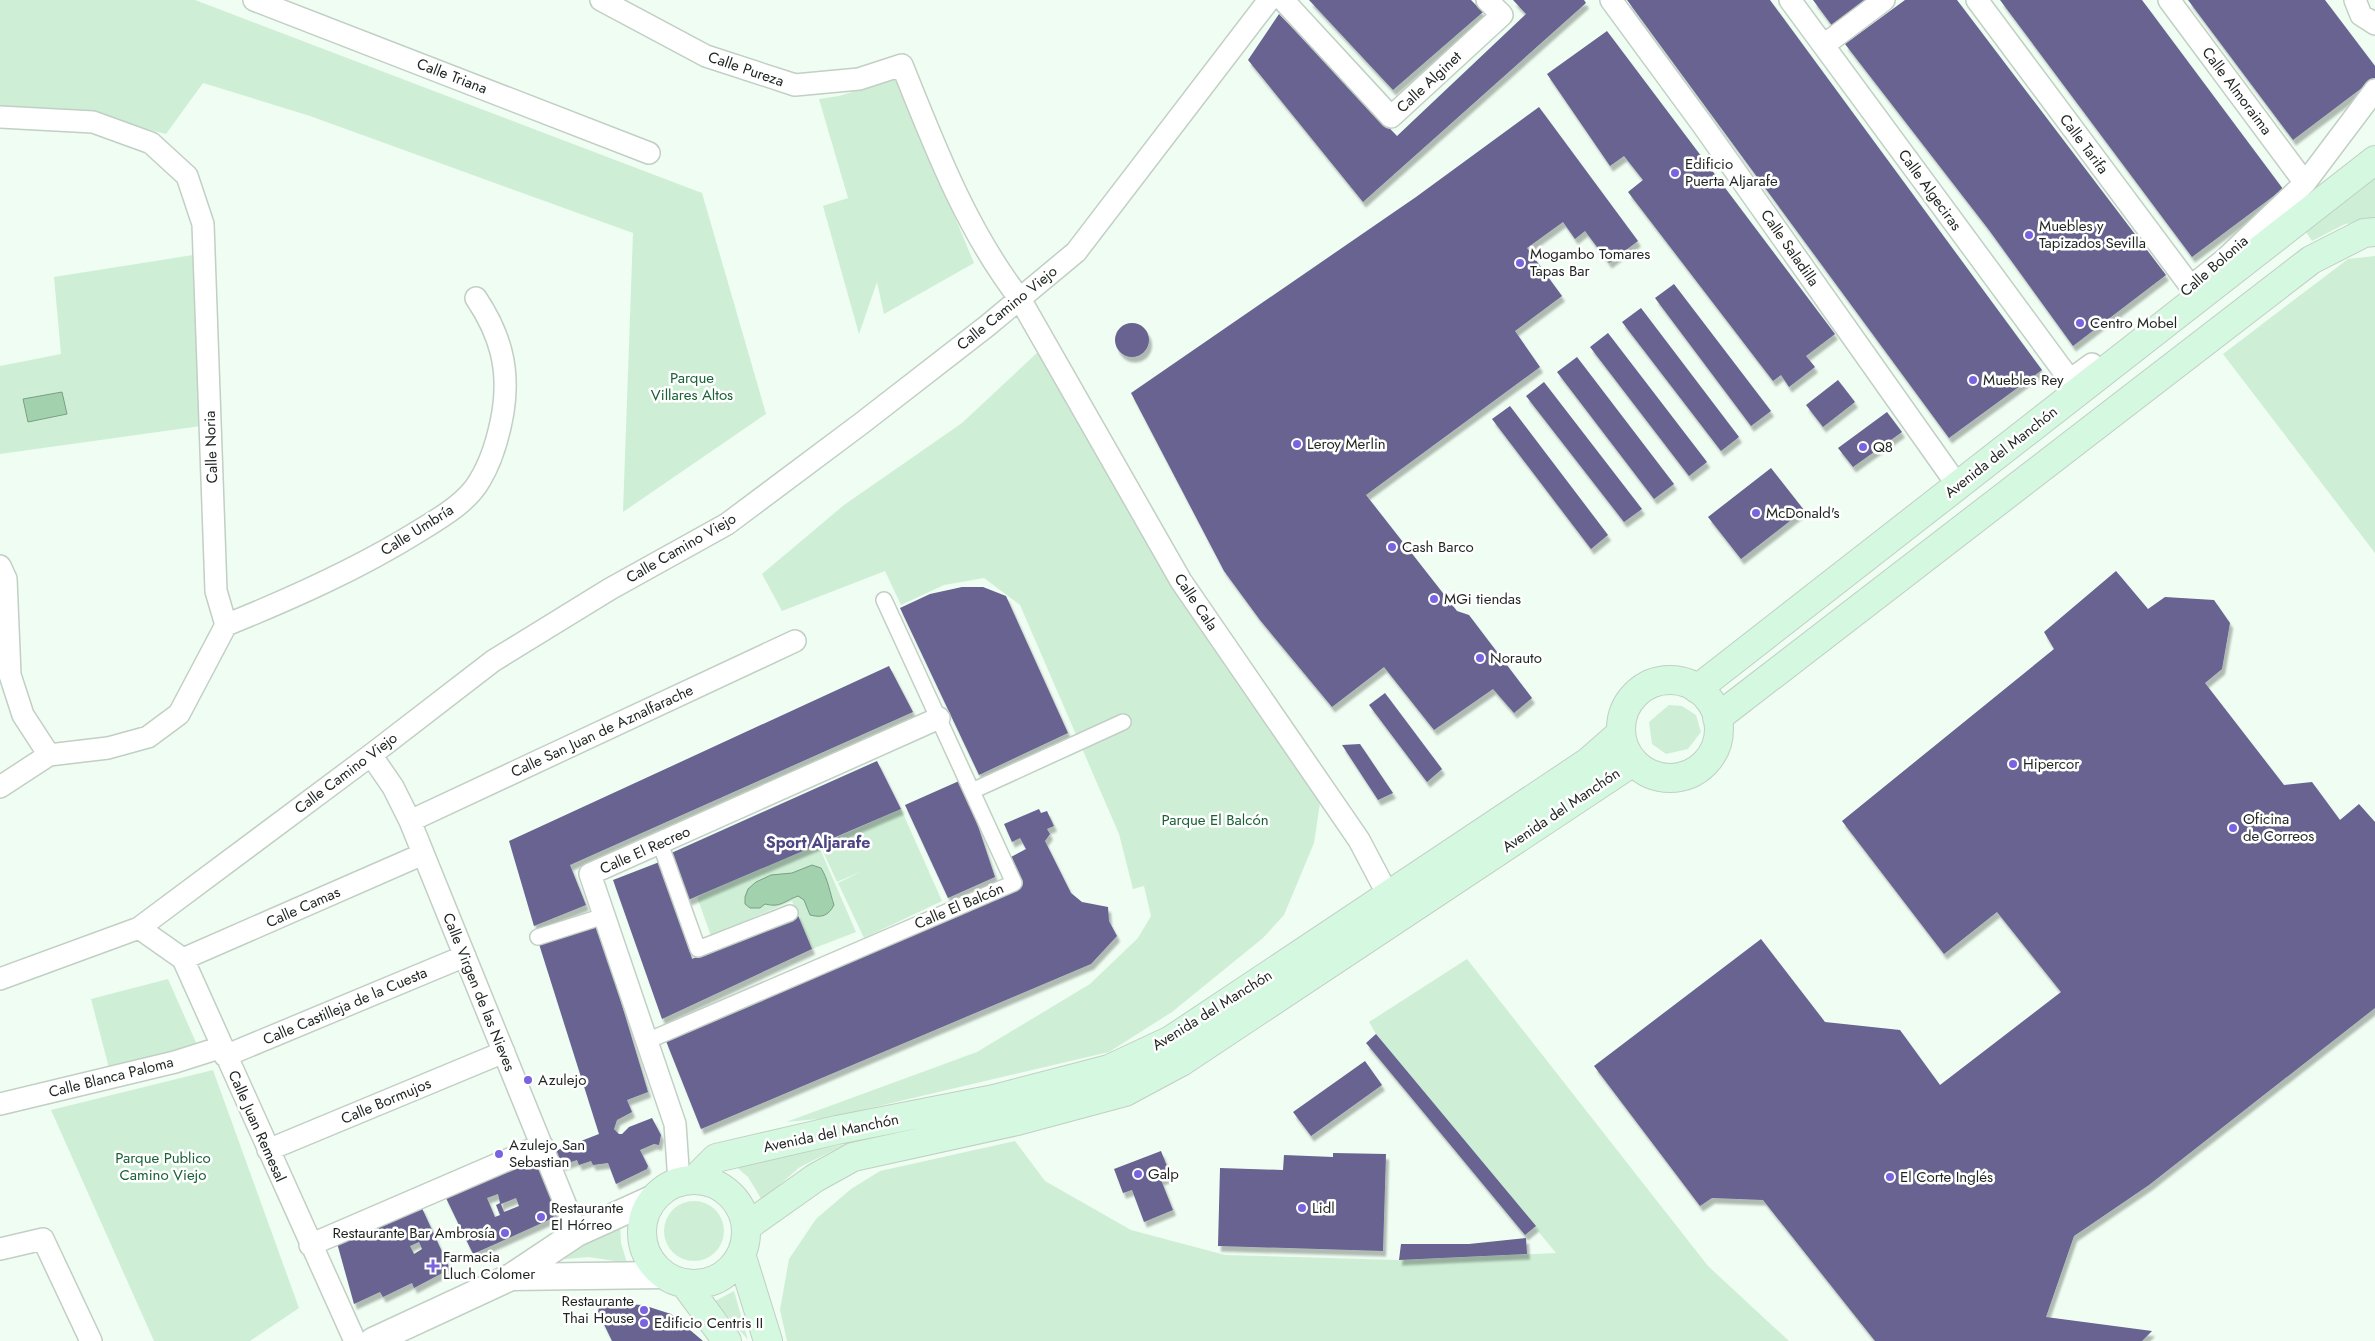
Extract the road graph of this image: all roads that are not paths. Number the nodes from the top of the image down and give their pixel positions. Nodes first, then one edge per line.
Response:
1 (254, 0) edge
2 (601, 0) edge
3 (1269, 0) edge
4 (1283, 0) edge
5 (1487, 0) edge
6 (1611, 0) edge
7 (1790, 0) edge
8 (1884, 0) edge
9 (1977, 0) edge
10 (2169, 0) edge
11 (2355, 0) edge
12 (2375, 24) edge
13 (1824, 45) junction
14 (902, 64) joint
15 (2375, 90) edge
16 (0, 117) edge
17 (649, 153) dead end
18 (2375, 160) edge
19 (2306, 183) junction
20 (2334, 191) junction
21 (2375, 232) edge
22 (2190, 287) junction
23 (476, 298) dead end
24 (1020, 299) junction
25 (2070, 380) joint
26 (1953, 479) junction
27 (0, 566) edge
28 (884, 600) dead end
29 (226, 625) junction
30 (795, 641) dead end
31 (1697, 689) junction
32 (939, 718) junction
33 (1717, 718) junction
34 (1123, 722) dead end
35 (1621, 733) junction
36 (50, 755) junction
37 (371, 755) junction
38 (1633, 762) junction
39 (0, 787) edge
40 (972, 791) junction
41 (410, 821) junction
42 (660, 843) junction
43 (423, 854) junction
44 (1388, 895) junction
45 (790, 913) dead end
46 (604, 916) junction
47 (139, 928) junction
48 (538, 936) dead end
49 (465, 956) junction
50 (183, 959) junction
51 (0, 979) edge
52 (647, 1042) junction
53 (224, 1052) junction
54 (504, 1052) junction
55 (0, 1104) edge
56 (542, 1145) junction
57 (268, 1150) junction
58 (687, 1181) junction
59 (654, 1198) junction
60 (746, 1227) junction
61 (577, 1233) junction
62 (310, 1245) junction
63 (0, 1249) edge
64 (741, 1254) junction
65 (511, 1277) junction
66 (674, 1279) junction
67 (91, 1341) edge
68 (355, 1341) edge
69 (373, 1341) edge
70 (727, 1341) edge
71 (768, 1341) edge

1 - 17 street, Calle Triana
2 - 14 street, Calle Pureza
3 - 24 street, Calle Camino Viejo
4 - 5 street, Calle Alginet
6 - 26 street, Calle Saladilla
7 - 13 street, Calle Algeciras
8 - 13 street
9 - 22 street, Calle Tarifa
10 - 19 street, Calle Almoraima
11 - 12 street
13 - 25 street, Calle Algeciras
14 - 24 street, Calle Cala
15 - 19 street, Calle Bolonia
16 - 29 street, Calle Noria
18 - 20 main road, Avenida del Manchón
19 - 20 street
19 - 22 street, Calle Bolonia
20 - 26 main road, Avenida del Manchón
21 - 33 main road
22 - 25 street, Calle Bolonia
23 - 29 street, Calle Umbría
24 - 37 street, Calle Camino Viejo
24 - 44 street, Calle Cala
26 - 31 main road, Avenida del Manchón
27 - 36 street
28 - 32 street, Calle El Balcón
29 - 36 street
30 - 41 street, Calle San Juan de Aznalfarache
31 - 33 main road
31 - 35 main road
32 - 40 street, Calle El Balcón
32 - 42 street, Calle El Recreo
33 - 38 main road
34 - 40 street
35 - 38 main road
35 - 44 main road, Avenida del Manchón
36 - 39 street
37 - 41 street, Calle Virgen de las Nieves
37 - 47 street, Calle Camino Viejo
38 - 60 main road, Avenida del Manchón
40 - 52 street, Calle El Balcón
41 - 43 street, Calle Virgen de las Nieves
42 - 45 street
42 - 46 street, Calle El Recreo
43 - 49 street, Calle Virgen de las Nieves
43 - 50 street, Calle Camas
44 - 58 main road, Avenida del Manchón
46 - 48 street
46 - 52 street, Calle El Recreo
47 - 50 street
47 - 51 street, Calle Camino Viejo
49 - 53 street, Calle Castilleja de la Cuesta
49 - 54 street, Calle Virgen de las Nieves
50 - 53 street, Calle Juan Remesal
52 - 58 street, Calle El Recreo
53 - 55 street, Calle Blanca Paloma
53 - 57 street, Calle Juan Remesal
54 - 56 street, Calle Virgen de las Nieves
54 - 57 street, Calle Bormujos
56 - 61 street, Calle Virgen de las Nieves
56 - 62 street
57 - 62 street, Calle Juan Remesal
58 - 59 main road
58 - 60 main road
59 - 61 street
59 - 66 main road
60 - 64 main road
61 - 65 street
62 - 68 street, Calle Juan Remesal
63 - 67 street
64 - 66 main road
64 - 71 main road
65 - 66 street
65 - 69 street
66 - 70 main road

